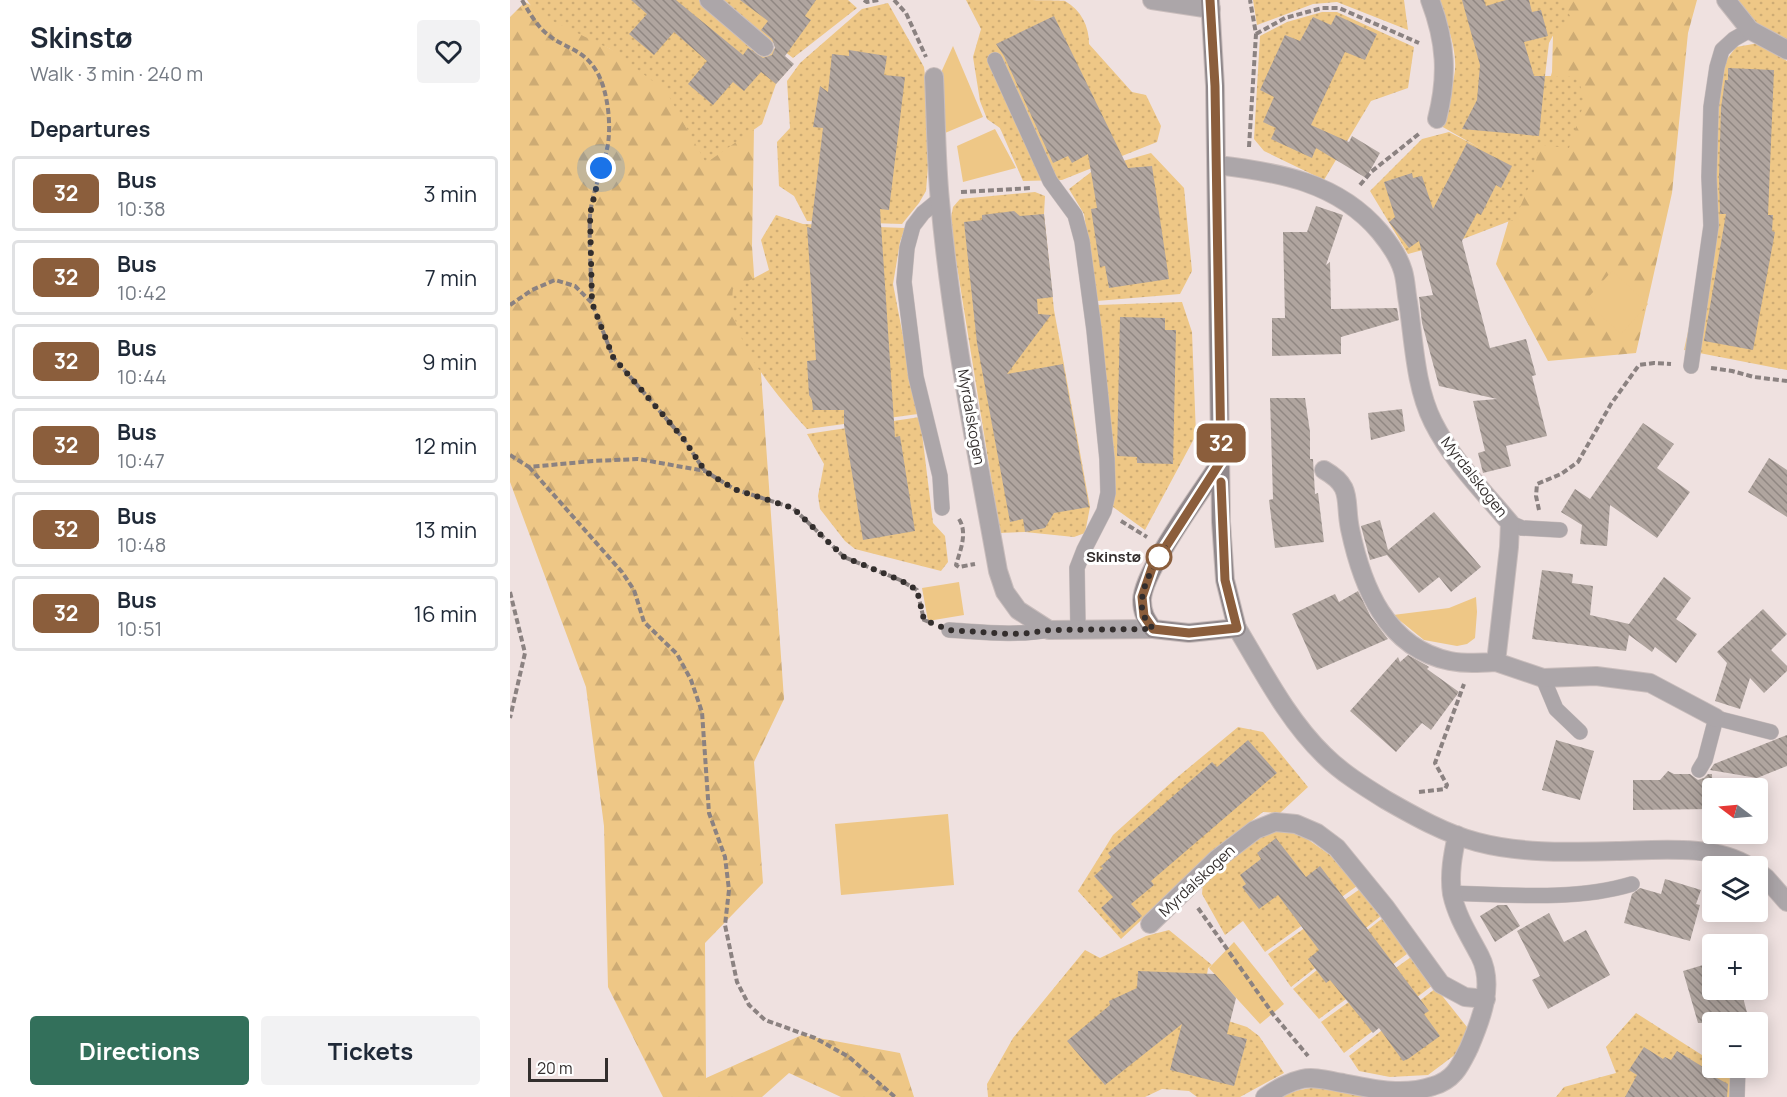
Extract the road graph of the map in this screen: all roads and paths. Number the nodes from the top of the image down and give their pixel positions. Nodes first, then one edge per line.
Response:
1 (522, 0) edge
2 (709, 0) edge
3 (864, 0) edge
4 (879, 0) edge
5 (894, 0) edge
6 (1152, 0) edge
7 (1250, 0) edge
8 (1430, 0) edge
9 (1726, 0) edge
10 (1210, 4) edge
11 (1750, 30) junction
12 (1256, 34) junction
13 (1443, 44) junction
14 (764, 46) dead end
15 (1787, 50) edge
16 (995, 60) dead end
17 (934, 77) joint
18 (1437, 119) joint
19 (1217, 165) junction
20 (1248, 169) junction
21 (1056, 187) junction
22 (940, 196) junction
23 (1347, 202) junction
24 (592, 303) junction
25 (510, 305) edge
26 (1691, 366) junction
27 (1787, 381) edge
28 (510, 455) edge
29 (1221, 461) junction
30 (529, 467) junction
31 (1324, 470) dead end
32 (705, 471) junction
33 (1540, 507) dead end
34 (942, 508) dead end
35 (1104, 511) junction
36 (958, 517) dead end
37 (1510, 523) junction
38 (1560, 530) dead end
39 (1165, 548) junction
40 (982, 562) dead end
41 (510, 592) edge
42 (1237, 628) junction
43 (1153, 629) junction
44 (949, 630) joint
45 (1049, 630) junction
46 (1078, 630) junction
47 (1496, 662) junction
48 (1472, 663) junction
49 (1543, 678) junction
50 (510, 718) edge
51 (1716, 718) junction
52 (1580, 732) dead end
53 (1771, 732) dead end
54 (1699, 770) dead end
55 (1401, 808) junction
56 (1456, 835) junction
57 (1721, 856) edge
58 (1768, 880) edge
59 (1632, 884) dead end
60 (1185, 889) junction
61 (1452, 893) junction
62 (1787, 902) edge
63 (1150, 924) dead end
64 (1486, 999) junction
65 (1738, 1078) edge
66 (1323, 1079) junction
67 (895, 1097) edge
68 (1266, 1097) edge
69 (1737, 1097) edge

1 - 24 path
2 - 14 street
3 - 4 path
5 - 17 path
6 - 10 street
7 - 12 path
8 - 13 street
9 - 11 street
10 - 19 main road
11 - 15 street
11 - 26 lane
12 - 13 path
12 - 20 path
13 - 18 street
16 - 21 lane
17 - 22 street, Myrdalskogen
18 - 23 path
19 - 20 street, Myrdalskogen
19 - 29 main road
20 - 23 street, Myrdalskogen
21 - 22 path
21 - 35 lane
22 - 34 lane
22 - 45 street, Myrdalskogen
23 - 37 street, Myrdalskogen
24 - 25 path
24 - 32 path
26 - 27 path
26 - 33 path
28 - 30 path
29 - 39 main road
29 - 42 main road
30 - 32 path
30 - 67 path
31 - 48 street
32 - 44 path
35 - 39 path
35 - 46 lane
36 - 40 path
37 - 38 lane
37 - 47 street, Myrdalskogen
39 - 43 main road
41 - 50 path
42 - 43 main road
42 - 55 street
43 - 46 street
44 - 45 lane
45 - 46 street
47 - 48 street
47 - 49 street
48 - 55 path
49 - 51 street
49 - 52 lane
51 - 53 lane
51 - 54 lane
55 - 56 street
56 - 57 street
56 - 61 street
58 - 62 street
59 - 61 lane
60 - 63 street, Myrdalskogen
60 - 64 street, Myrdalskogen
60 - 66 path
61 - 64 street
64 - 66 street
65 - 69 lane
66 - 68 street

